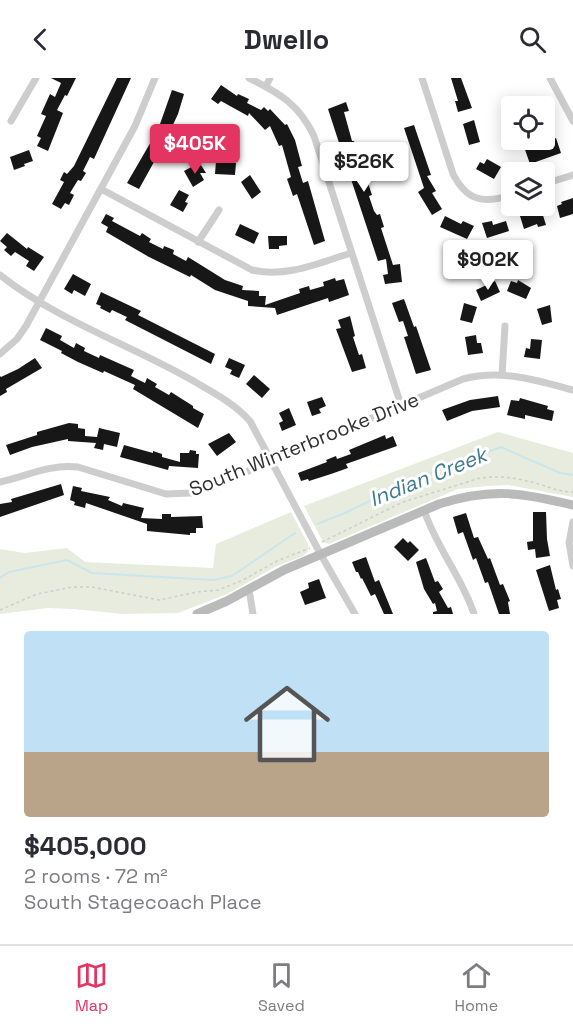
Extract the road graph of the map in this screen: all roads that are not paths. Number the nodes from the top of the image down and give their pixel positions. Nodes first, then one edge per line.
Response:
1 (36, 78) edge
2 (155, 78) edge
3 (249, 78) edge
4 (270, 78) edge
5 (422, 78) edge
6 (549, 78) edge
7 (266, 86) junction
8 (11, 121) dead end
9 (573, 121) edge
10 (573, 175) edge
11 (555, 181) edge
12 (101, 189) junction
13 (501, 198) edge
14 (219, 210) dead end
15 (198, 242) junction
16 (351, 253) junction
17 (0, 275) edge
18 (40, 301) junction
19 (505, 326) dead end
20 (0, 354) edge
21 (502, 375) junction
22 (573, 390) edge
23 (401, 405) junction
24 (270, 461) junction
25 (0, 482) edge
26 (573, 505) edge
27 (424, 510) junction
28 (573, 522) edge
29 (321, 555) junction
30 (573, 566) edge
31 (249, 589) junction
32 (197, 614) edge
33 (253, 614) edge
34 (356, 614) edge
35 (474, 614) edge

1 - 8 street
2 - 12 street
3 - 7 street
4 - 7 street
5 - 13 street
6 - 9 street
7 - 16 street
10 - 11 street
12 - 15 street
12 - 18 street
14 - 15 street
15 - 16 street
16 - 23 street
17 - 18 street
18 - 20 street
18 - 24 street
19 - 21 street
21 - 22 street, South Winterbrooke Drive
21 - 23 street, South Winterbrooke Drive
23 - 24 street, South Winterbrooke Drive
24 - 25 street, South Winterbrooke Drive
24 - 29 street
26 - 27 street
27 - 29 street
27 - 35 street
28 - 30 street
29 - 31 street
29 - 34 street
31 - 32 street
31 - 33 street

